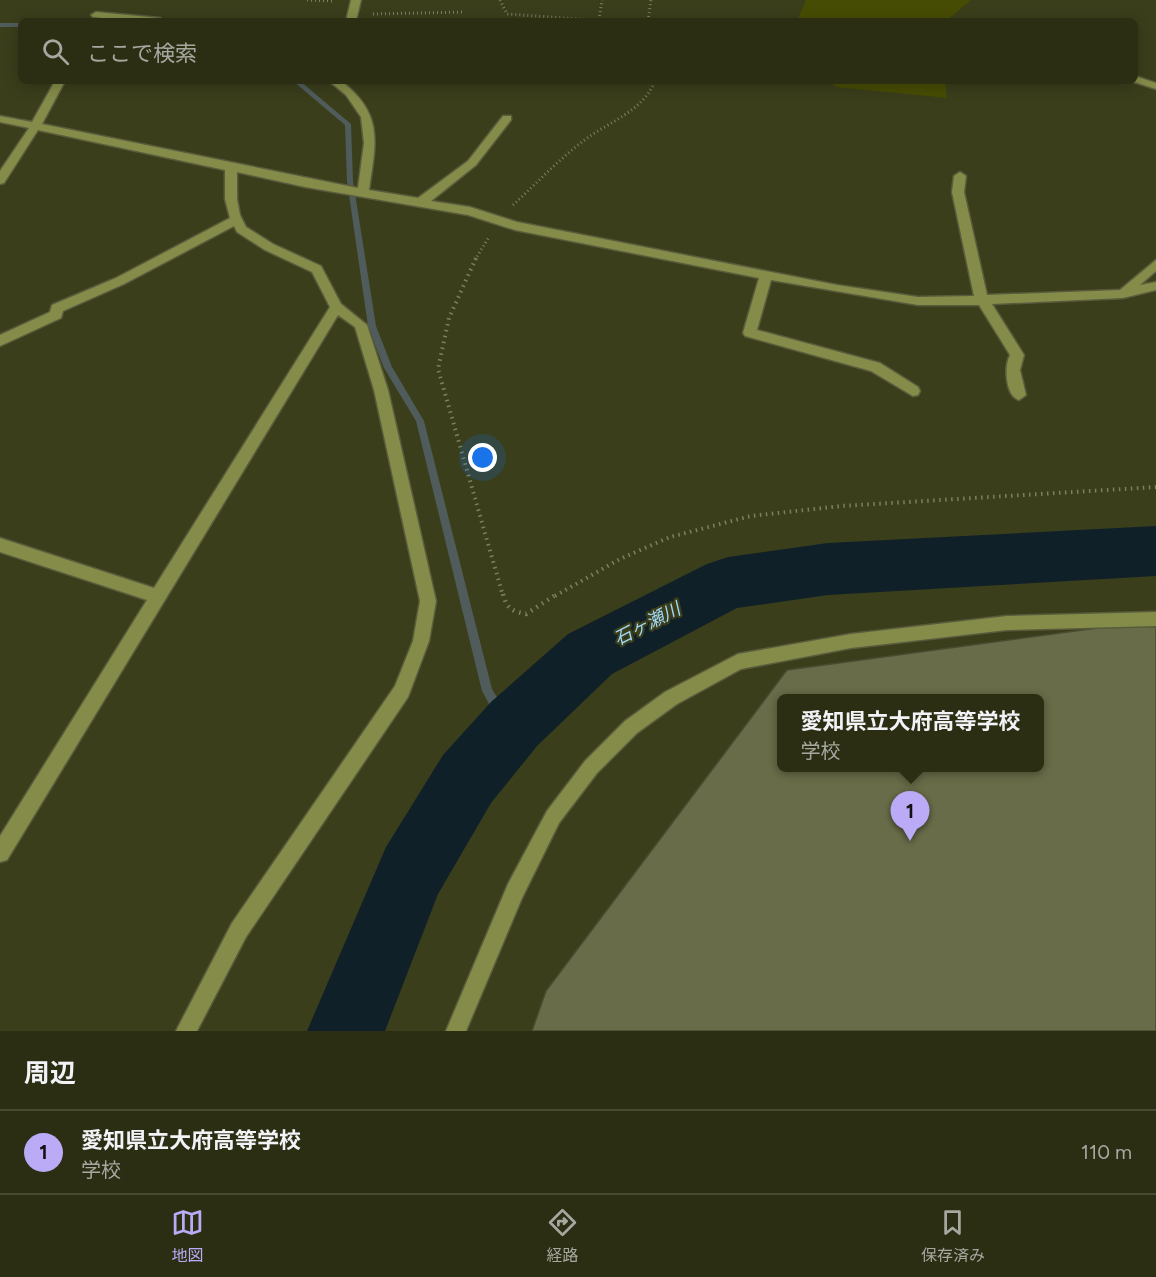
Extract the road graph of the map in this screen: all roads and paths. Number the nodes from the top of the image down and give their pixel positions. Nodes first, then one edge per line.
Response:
1 (307, 0) edge
2 (500, 0) edge
3 (603, 0) edge
4 (651, 0) edge
5 (356, 1) edge
6 (465, 12) dead end
7 (96, 14) edge
8 (352, 17) edge
9 (133, 18) edge
10 (568, 18) edge
11 (599, 18) edge
12 (648, 18) edge
13 (1138, 80) edge
14 (58, 84) edge
15 (338, 84) edge
16 (654, 84) edge
17 (1156, 86) edge
18 (507, 118) dead end
19 (0, 119) edge
20 (35, 127) junction
21 (231, 167) junction
22 (960, 176) dead end
23 (0, 180) edge
24 (363, 193) junction
25 (420, 202) junction
26 (236, 220) junction
27 (501, 220) junction
28 (1156, 264) edge
29 (766, 276) junction
30 (1156, 286) edge
31 (1123, 294) junction
32 (984, 302) junction
33 (336, 307) junction
34 (0, 341) edge
35 (913, 391) dead end
36 (1019, 395) dead end
37 (1156, 487) edge
38 (0, 545) edge
39 (159, 597) junction
40 (1156, 619) edge
41 (0, 853) edge
42 (186, 1031) edge
43 (456, 1031) edge

1 - 5 path
2 - 10 path
3 - 11 path
4 - 12 path
5 - 8 street
6 - 8 path
7 - 9 street
13 - 17 street
14 - 20 street
15 - 24 street
16 - 27 path
18 - 25 street
19 - 20 street
20 - 21 street
20 - 23 street
21 - 24 street
21 - 26 street
22 - 32 street
24 - 25 street
25 - 27 street
26 - 33 street
26 - 34 street
27 - 29 street
27 - 37 path
28 - 31 street
29 - 32 street
29 - 35 street
30 - 31 street
31 - 32 street
32 - 36 street
33 - 39 street
33 - 42 street
38 - 39 street
39 - 41 street
40 - 43 street

